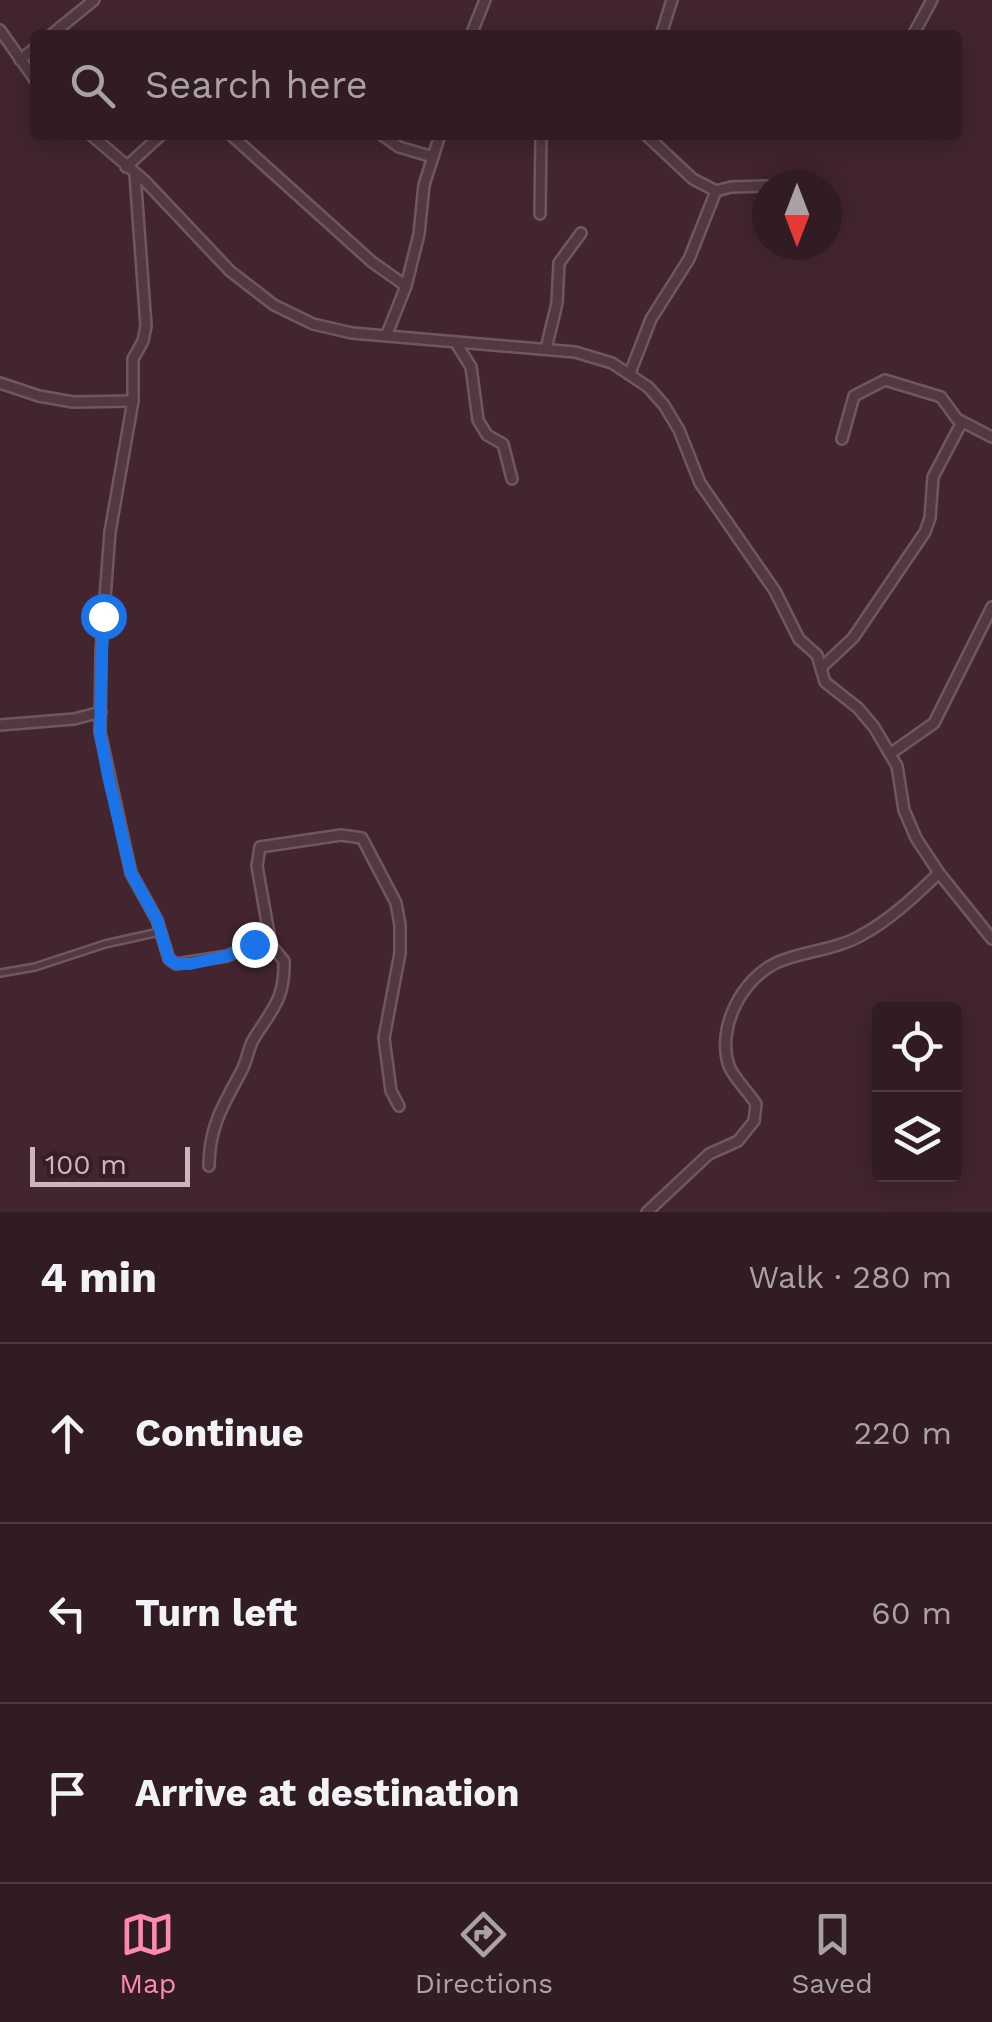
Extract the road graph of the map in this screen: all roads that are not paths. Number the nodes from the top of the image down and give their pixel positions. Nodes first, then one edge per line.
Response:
1 (94, 0) edge
2 (485, 0) edge
3 (672, 0) edge
4 (932, 0) edge
5 (0, 30) edge
6 (58, 30) edge
7 (473, 30) edge
8 (663, 30) edge
9 (917, 30) edge
10 (30, 52) edge
11 (20, 60) junction
12 (30, 73) edge
13 (97, 140) edge
14 (157, 140) edge
15 (238, 140) edge
16 (389, 140) edge
17 (438, 140) edge
18 (541, 140) edge
19 (651, 140) edge
20 (433, 157) junction
21 (131, 170) junction
22 (752, 186) edge
23 (716, 191) junction
24 (540, 214) dead end
25 (582, 233) dead end
26 (406, 286) junction
27 (388, 334) junction
28 (456, 342) junction
29 (546, 349) junction
30 (630, 373) junction
31 (0, 383) edge
32 (133, 400) junction
33 (962, 422) junction
34 (992, 437) edge
35 (842, 439) dead end
36 (512, 479) dead end
37 (992, 608) edge
38 (822, 667) junction
39 (101, 712) junction
40 (0, 725) edge
41 (890, 754) junction
42 (939, 873) junction
43 (162, 931) junction
44 (992, 940) edge
45 (271, 944) junction
46 (0, 973) edge
47 (398, 1106) dead end
48 (209, 1166) dead end
49 (646, 1212) edge

1 - 6 street
2 - 7 street
3 - 8 street
4 - 9 street
5 - 11 street
10 - 11 street
11 - 12 street
13 - 21 street
14 - 21 street
15 - 26 street
16 - 20 street
17 - 20 street
18 - 24 street
19 - 23 street
20 - 26 street
21 - 27 street
21 - 32 street
22 - 23 street
23 - 30 street
25 - 29 street
26 - 27 street
27 - 28 street
28 - 29 street
28 - 36 street
29 - 30 street
30 - 38 street
31 - 32 street
32 - 39 street
33 - 34 street
33 - 35 street
33 - 38 street
37 - 41 street
38 - 41 street
39 - 40 street
39 - 43 street
41 - 42 street
42 - 44 street
42 - 49 street
43 - 45 street
43 - 46 lane
45 - 47 street
45 - 48 street

